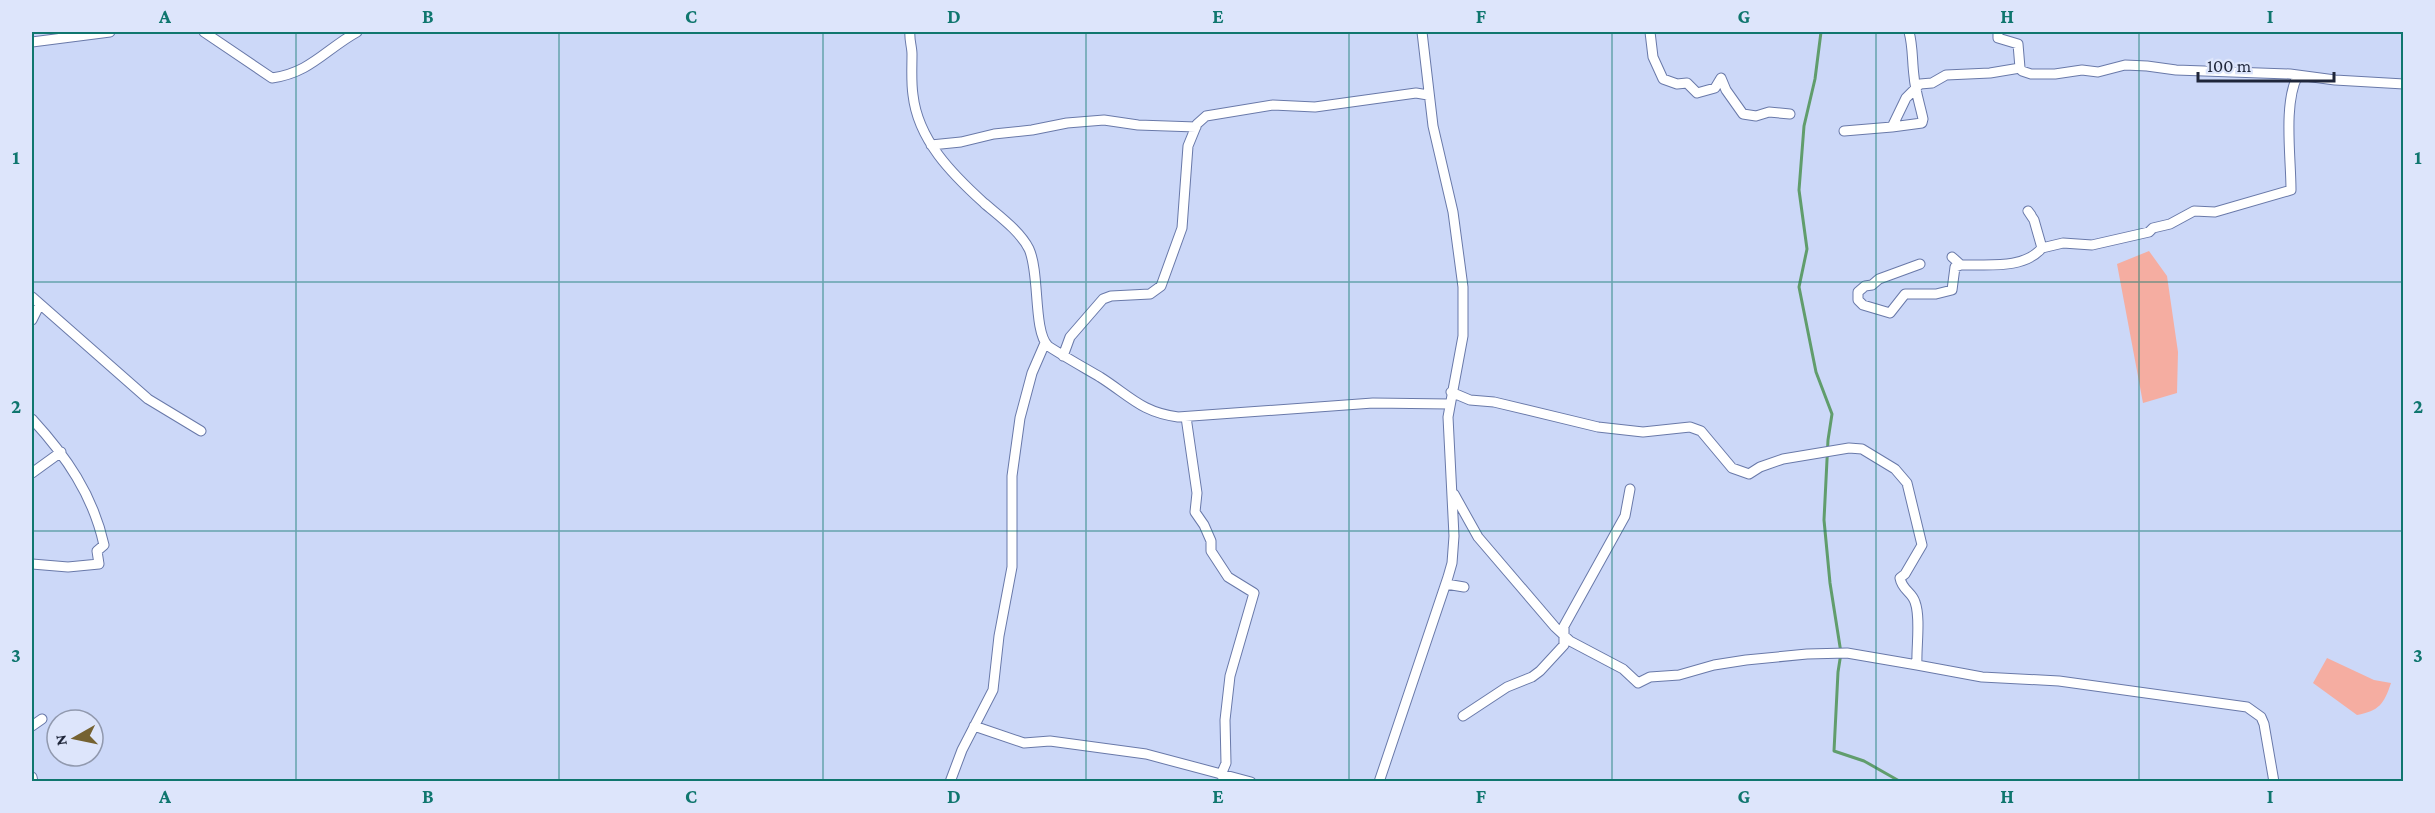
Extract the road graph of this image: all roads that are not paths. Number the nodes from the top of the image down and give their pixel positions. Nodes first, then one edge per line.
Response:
1 (110, 32) edge
2 (204, 32) edge
3 (357, 32) edge
4 (910, 32) edge
5 (1650, 32) edge
6 (1910, 32) edge
7 (1998, 32) edge
8 (1423, 33) edge
9 (32, 42) edge
10 (2020, 68) junction
11 (2298, 75) junction
12 (2403, 84) edge
13 (1916, 87) junction
14 (1428, 95) junction
15 (1790, 114) dead end
16 (1196, 127) junction
17 (1892, 127) junction
18 (1844, 131) dead end
19 (931, 145) junction
20 (2031, 215) dead end
21 (2042, 248) junction
22 (1952, 257) dead end
23 (1920, 264) dead end
24 (1961, 265) junction
25 (32, 297) edge
26 (40, 304) junction
27 (32, 320) edge
28 (1045, 344) junction
29 (1063, 356) junction
30 (1451, 392) junction
31 (1449, 404) junction
32 (1186, 417) junction
33 (32, 419) edge
34 (201, 431) dead end
35 (61, 452) junction
36 (32, 473) edge
37 (1451, 489) junction
38 (1630, 489) dead end
39 (32, 564) edge
40 (1446, 584) junction
41 (1464, 587) dead end
42 (1565, 638) junction
43 (1917, 665) junction
44 (1462, 716) dead end
45 (42, 719) dead end
46 (32, 726) edge
47 (974, 726) junction
48 (1221, 775) junction
49 (32, 777) edge
50 (33, 782) edge
51 (950, 782) edge
52 (1251, 782) edge
53 (1379, 782) edge
54 (2274, 782) edge

1 - 9 street
2 - 3 street
4 - 19 street
5 - 15 street
6 - 13 street
7 - 10 street
8 - 14 street
10 - 11 street
10 - 13 street
11 - 12 street
11 - 21 street
13 - 17 street
13 - 17 street
14 - 16 street
14 - 30 street
16 - 19 street
16 - 29 street
17 - 18 street
19 - 28 street
20 - 21 street
21 - 24 street
22 - 24 street
23 - 24 street
25 - 26 street
26 - 27 street
26 - 34 street
28 - 29 street
28 - 47 street
29 - 32 street
30 - 31 street
30 - 43 street
31 - 32 street
31 - 37 street
32 - 48 street
33 - 35 street
35 - 36 street
35 - 39 street
37 - 40 street
37 - 42 street
38 - 42 street
40 - 41 street
40 - 53 street
42 - 43 street
42 - 44 street
43 - 54 street
45 - 46 street
47 - 48 street
47 - 51 street
48 - 52 street
49 - 50 street

